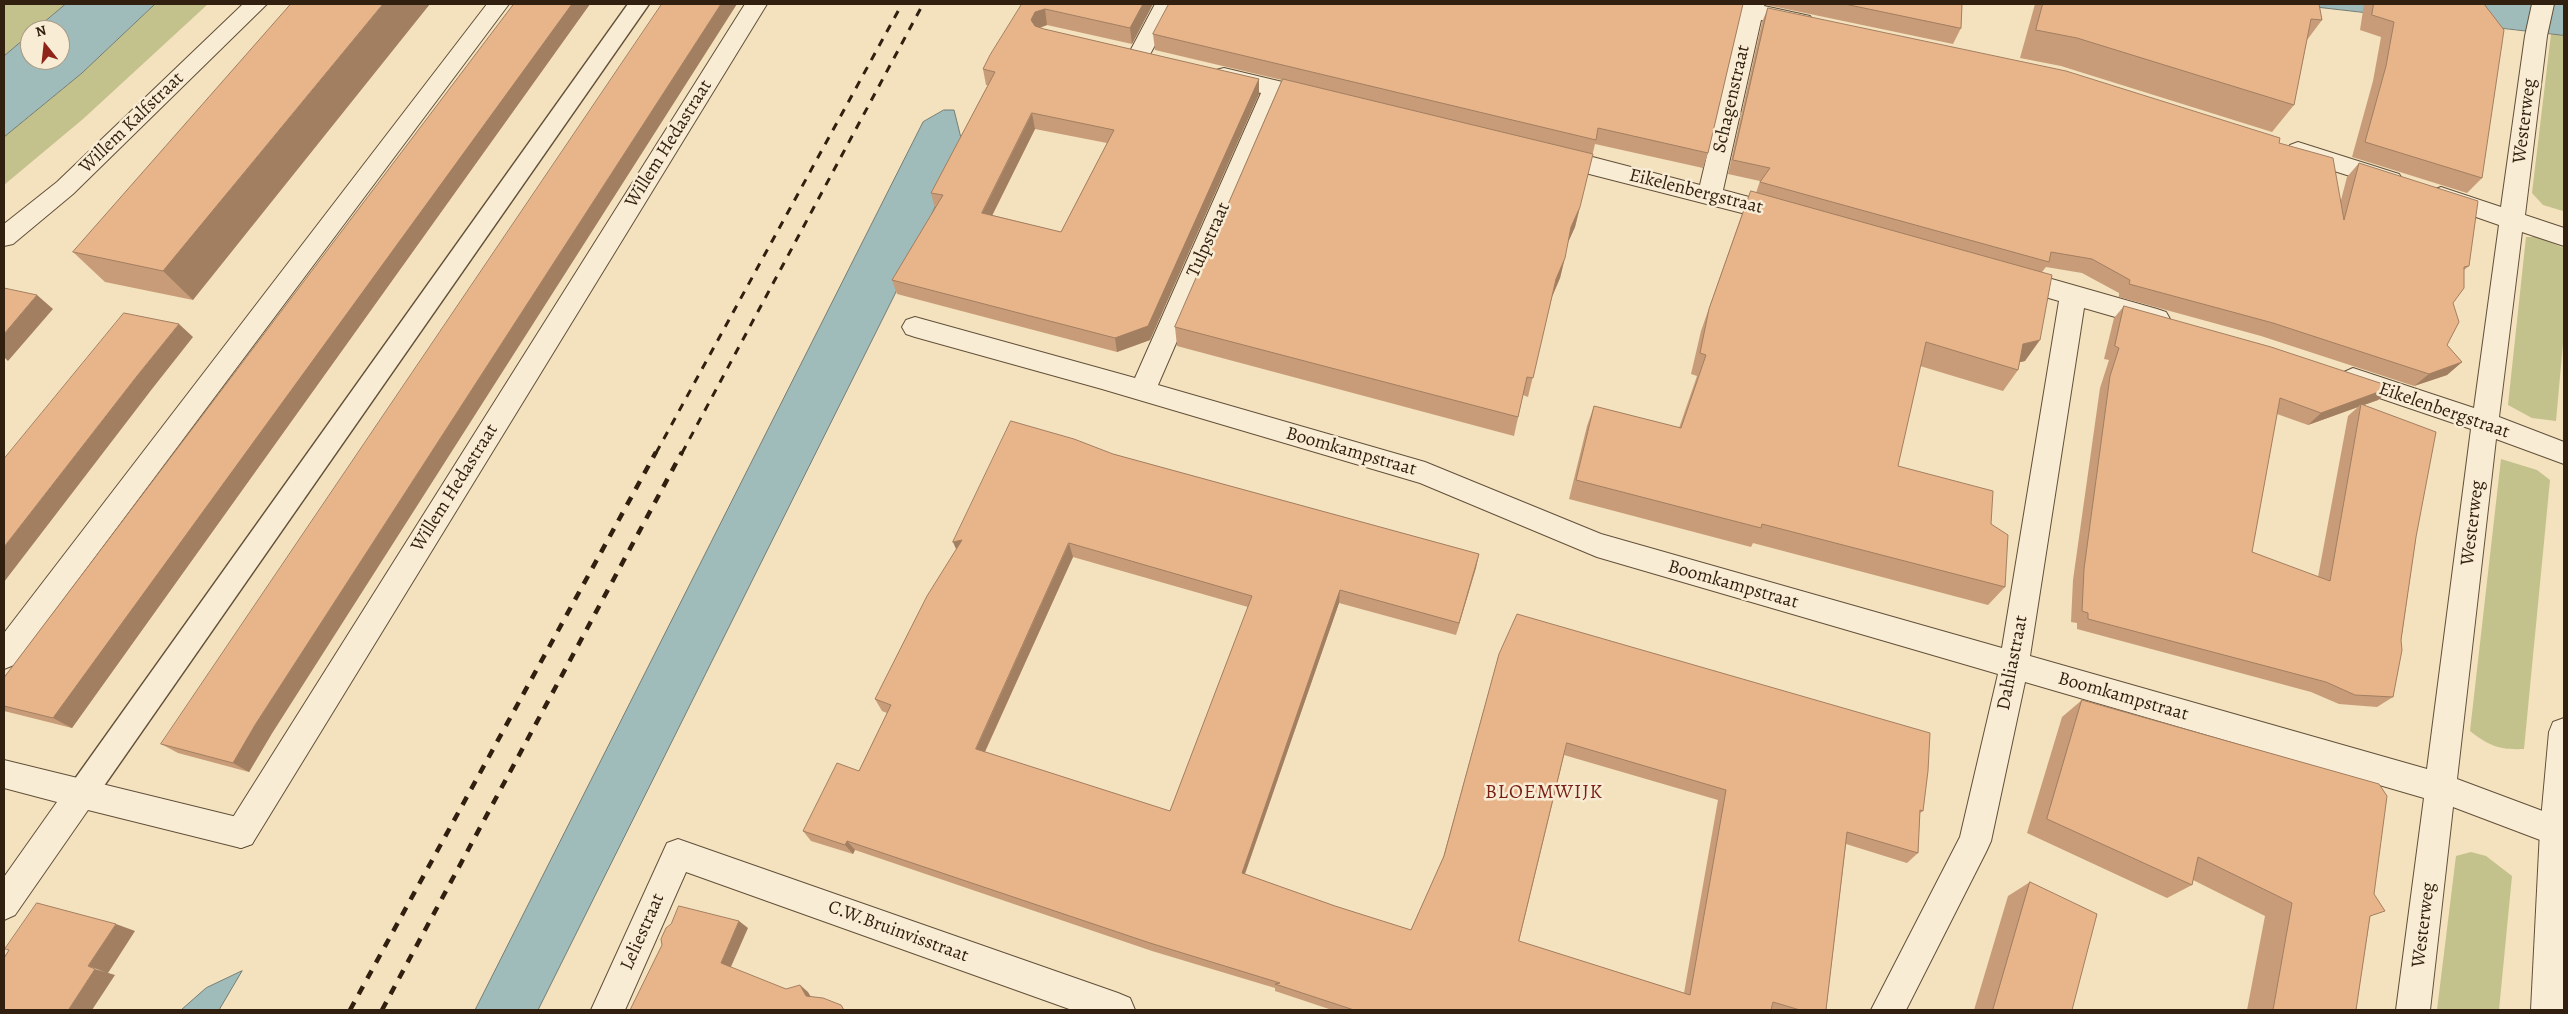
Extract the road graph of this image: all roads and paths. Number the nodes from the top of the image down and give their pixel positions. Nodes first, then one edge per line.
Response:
1 (256, 4) edge
2 (498, 4) edge
3 (639, 4) edge
4 (756, 4) edge
5 (1166, 4) edge
6 (1718, 4) edge
7 (2543, 4) edge
8 (1754, 7) edge
9 (1818, 25) edge
10 (1166, 62) edge
11 (1202, 71) edge
12 (1275, 88) junction
13 (1342, 105) edge
14 (2277, 145) edge
15 (1531, 151) edge
16 (1710, 194) junction
17 (2513, 219) junction
18 (1806, 221) edge
19 (2564, 237) edge
20 (4, 238) edge
21 (1987, 271) edge
22 (2073, 295) junction
23 (2176, 324) edge
24 (915, 327) dead end
25 (2335, 373) edge
26 (1142, 391) junction
27 (2485, 423) junction
28 (2564, 453) edge
29 (4, 656) edge
30 (2014, 666) junction
31 (2564, 732) edge
32 (4, 774) edge
33 (2441, 788) junction
34 (82, 793) junction
35 (2556, 831) junction
36 (678, 854) joint
37 (4, 904) edge
38 (608, 1010) edge
39 (1118, 1010) edge
40 (1888, 1010) edge
41 (2413, 1010) edge
42 (2548, 1010) edge

1 - 20 street, Willem Kalfstraat
2 - 29 street
3 - 34 lane
4 - 34 street, Willem Hedastraat
5 - 10 street
6 - 8 street
7 - 17 street, Westerweg
8 - 9 street
8 - 16 street, Schagenstraat
11 - 12 street
12 - 13 street
12 - 26 street, Tulpstraat
14 - 17 street
15 - 16 street, Eikelenbergstraat
16 - 18 street, Eikelenbergstraat
17 - 19 street
17 - 27 street, Westerweg
21 - 22 street
22 - 23 street
22 - 30 street, Dahliastraat
24 - 26 street, Boomkampstraat
25 - 27 street, Eikelenbergstraat
26 - 30 street, Boomkampstraat
27 - 28 street, Eikelenbergstraat
27 - 33 street, Westerweg
30 - 33 street, Boomkampstraat
30 - 40 street, Dahliastraat
31 - 35 street
32 - 34 street, Willem Hedastraat
33 - 35 street, Boomkampstraat
33 - 41 street, Westerweg
34 - 37 street
35 - 42 street
36 - 38 street, Leliestraat
36 - 39 street, C.W.Bruinvisstraat

